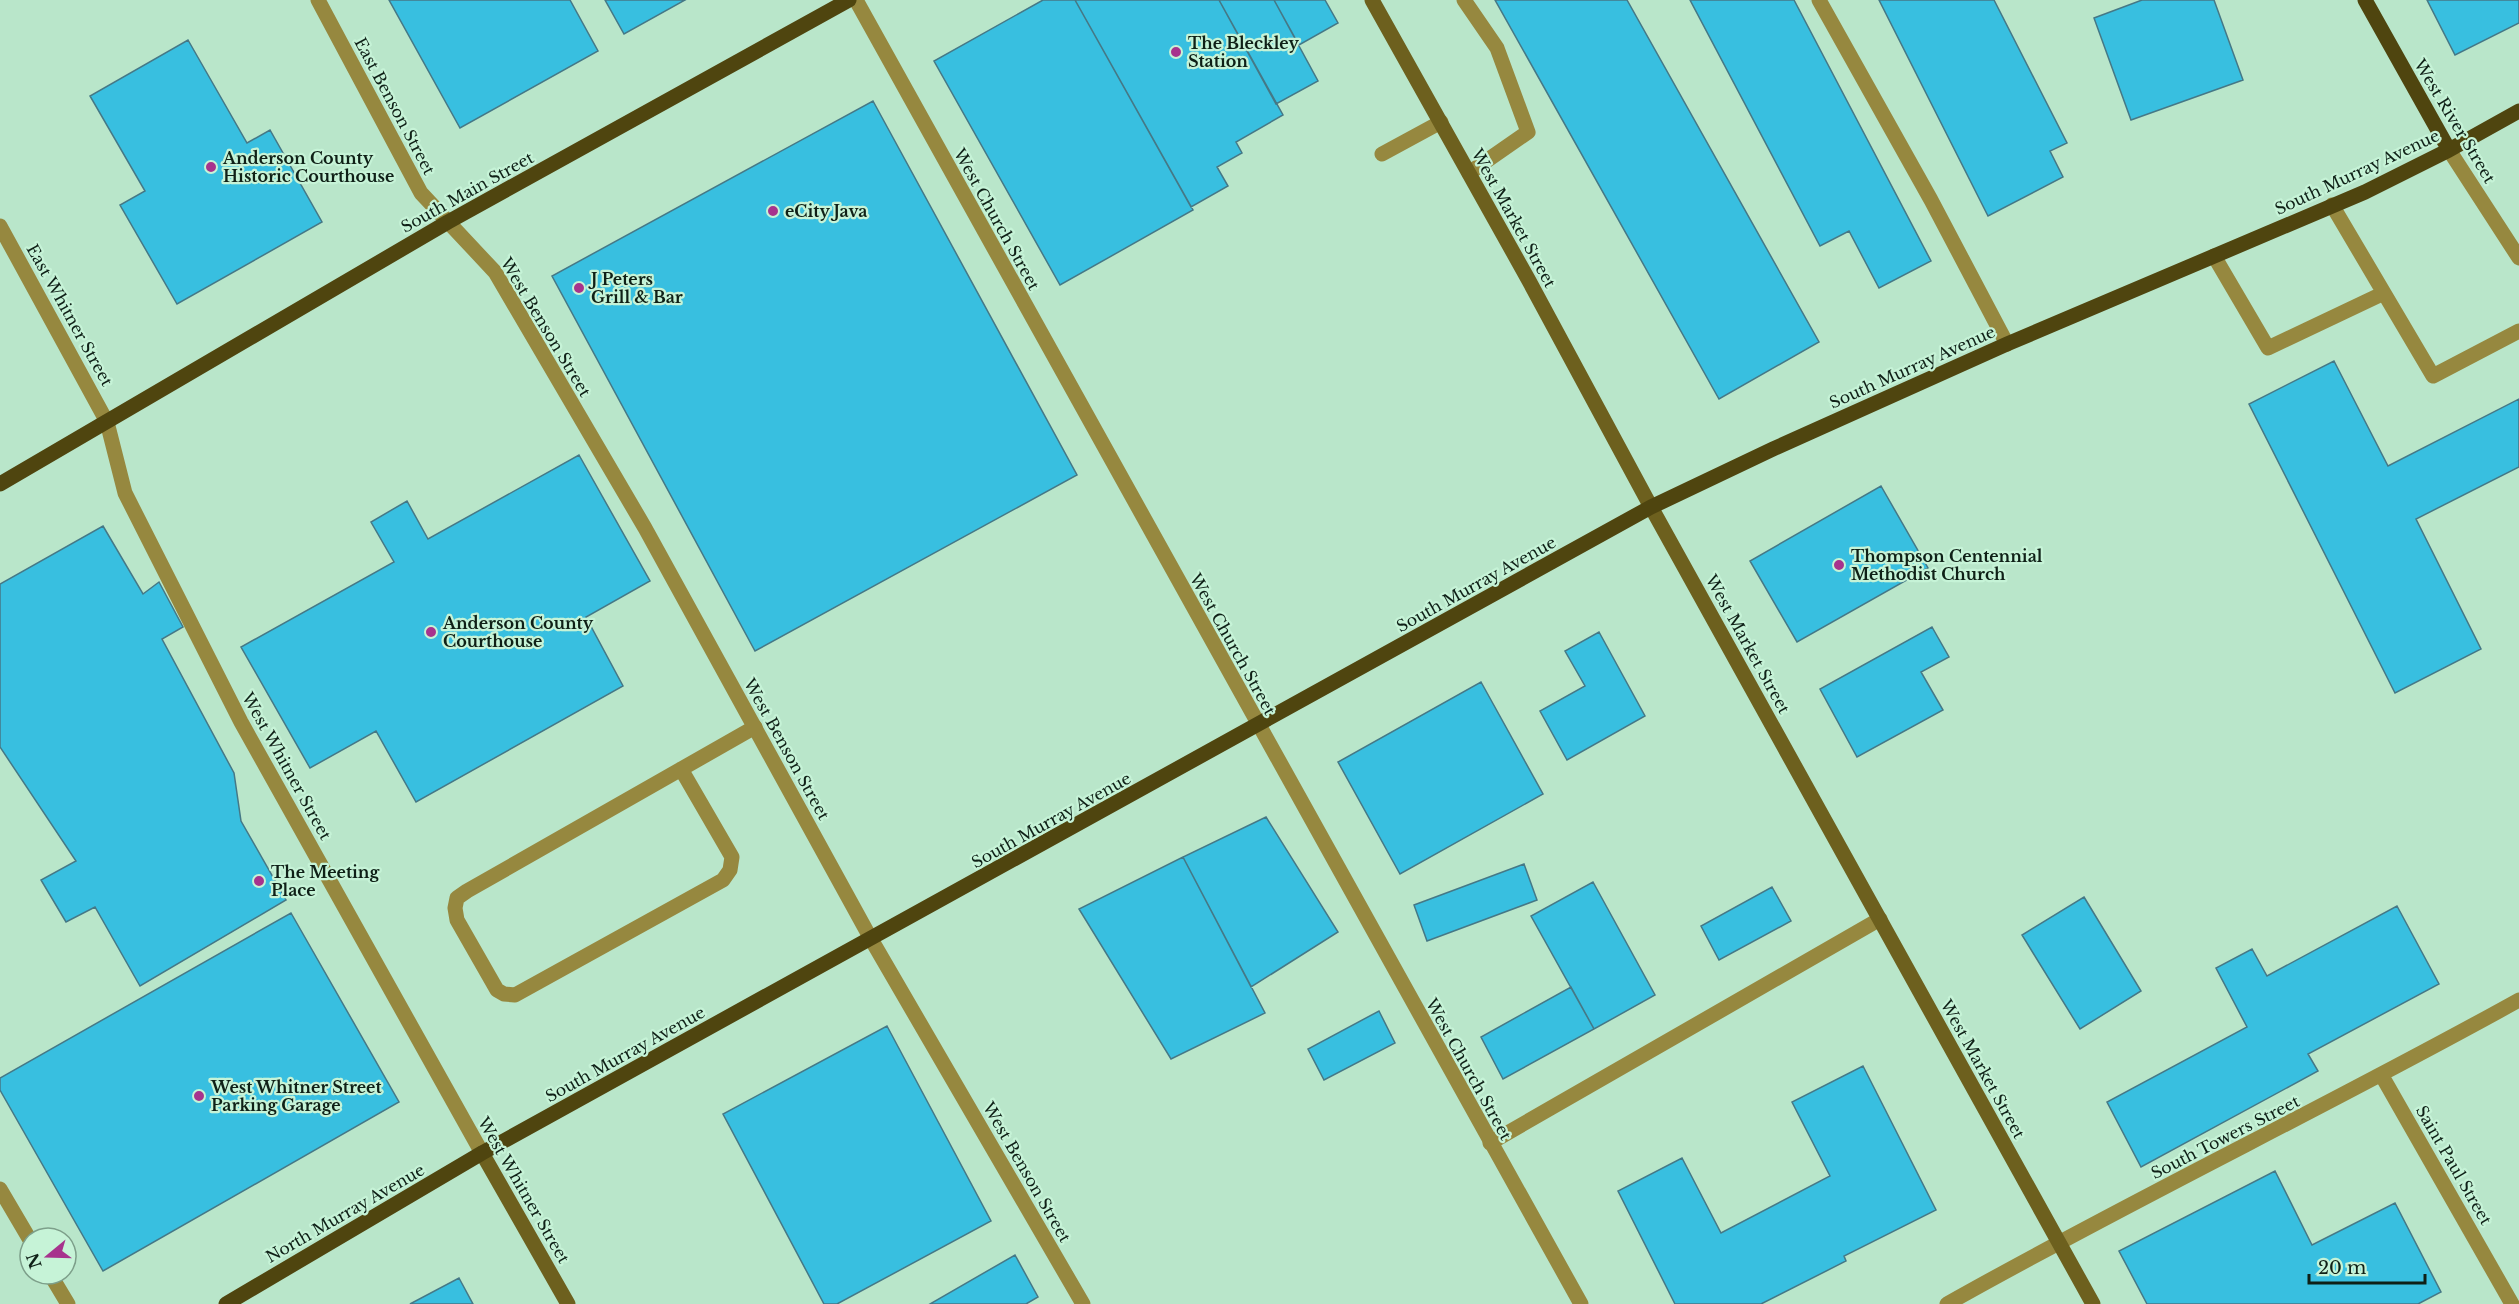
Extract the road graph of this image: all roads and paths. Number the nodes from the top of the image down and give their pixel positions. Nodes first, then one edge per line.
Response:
1 (318, 0) edge
2 (849, 0) edge
3 (856, 0) edge
4 (1372, 0) edge
5 (1464, 0) edge
6 (1819, 0) edge
7 (2365, 0) edge
8 (2519, 111) edge
9 (1441, 122) junction
10 (2449, 150) junction
11 (1382, 154) dead end
12 (1469, 173) junction
13 (2332, 205) junction
14 (448, 222) junction
15 (0, 226) edge
16 (2214, 256) junction
17 (2519, 256) edge
18 (2384, 292) junction
19 (2519, 332) edge
20 (2007, 344) junction
21 (108, 422) junction
22 (0, 484) edge
23 (1651, 507) junction
24 (1258, 726) junction
25 (754, 727) junction
26 (681, 769) junction
27 (1880, 919) junction
28 (871, 939) junction
29 (2519, 1000) edge
30 (2382, 1076) junction
31 (1490, 1143) junction
32 (482, 1153) junction
33 (0, 1189) edge
34 (22, 1226) edge
35 (2059, 1242) junction
36 (57, 1286) edge
37 (68, 1304) edge
38 (226, 1304) edge
39 (568, 1304) edge
40 (1083, 1304) edge
41 (1581, 1304) edge
42 (1947, 1304) edge
43 (2093, 1304) edge
44 (2512, 1304) edge

1 - 14 street, East Benson Street
2 - 14 main road, South Main Street
3 - 24 street, West Church Street
4 - 9 street, West Market Street
5 - 12 street
6 - 20 street
7 - 10 main road, West River Street
8 - 10 main road, South Murray Avenue
9 - 11 street
9 - 12 street, West Market Street
10 - 13 main road, South Murray Avenue
10 - 17 street, West River Street
12 - 23 street, West Market Street
13 - 16 main road, South Murray Avenue
13 - 18 street
14 - 21 main road, South Main Street
14 - 25 street, West Benson Street
15 - 21 street, East Whitner Street
16 - 18 street
16 - 20 main road, South Murray Avenue
18 - 19 street
20 - 23 main road, South Murray Avenue
21 - 22 main road, South Main Street
21 - 32 street, West Whitner Street
23 - 24 main road, South Murray Avenue
23 - 27 street, West Market Street
24 - 28 main road, South Murray Avenue
24 - 31 street, West Church Street
25 - 26 street
25 - 28 street, West Benson Street
26 - 26 street
27 - 31 street
27 - 35 street, West Market Street
28 - 32 main road, South Murray Avenue
28 - 40 street, West Benson Street
29 - 30 street, South Towers Street
30 - 35 street, South Towers Street
30 - 44 street, Saint Paul Street
31 - 41 street, West Church Street
32 - 38 main road, North Murray Avenue
32 - 39 street, West Whitner Street
33 - 34 street
35 - 42 street, South Towers Street
35 - 43 street, West Market Street
36 - 37 street

